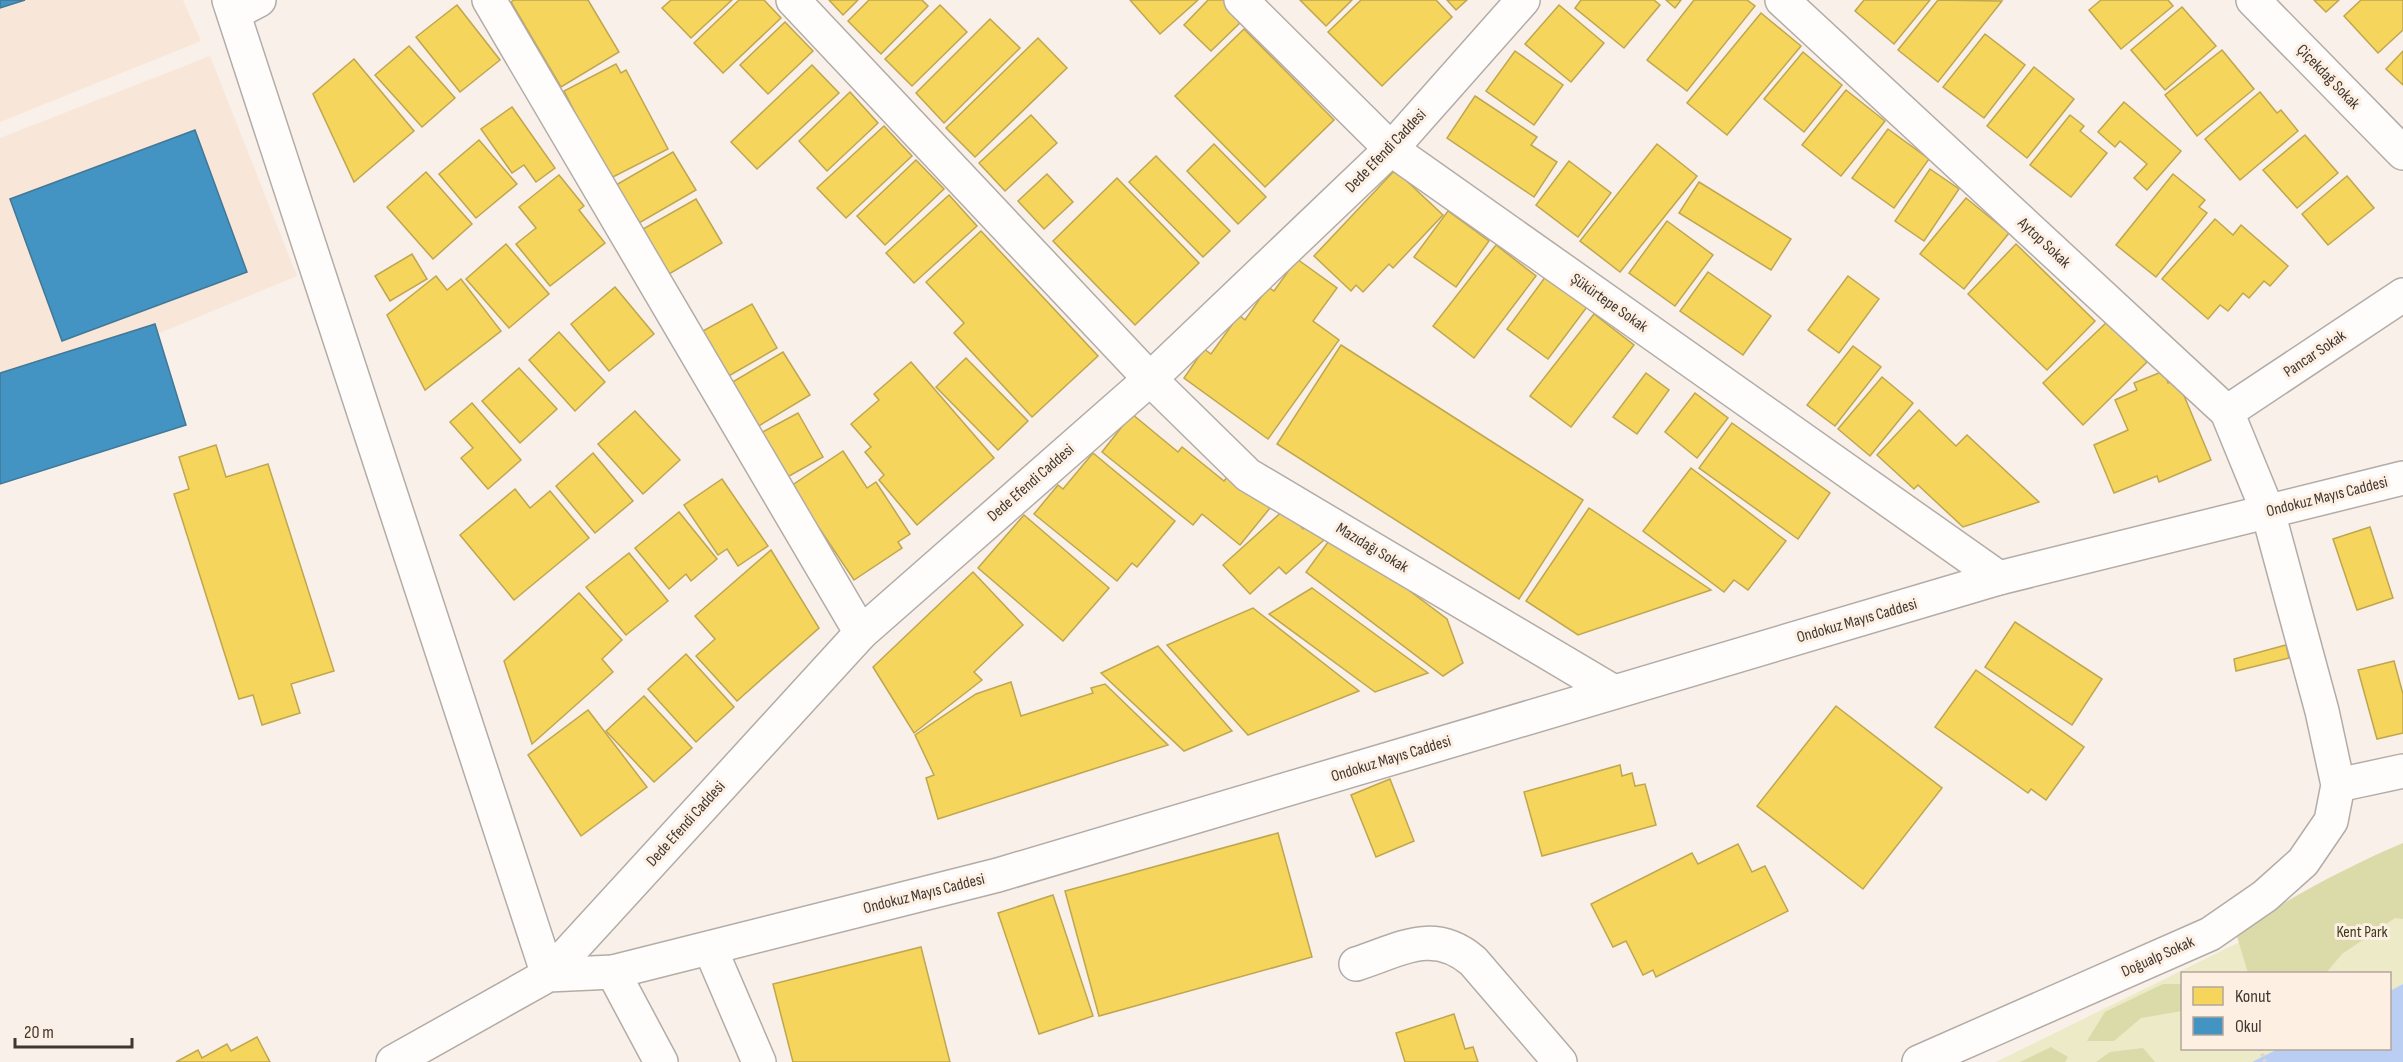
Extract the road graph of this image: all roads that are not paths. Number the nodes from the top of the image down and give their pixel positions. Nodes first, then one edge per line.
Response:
1 (489, 0) edge
2 (793, 0) edge
3 (1241, 0) edge
4 (1523, 0) edge
5 (1782, 0) edge
6 (2253, 0) edge
7 (241, 4) edge
8 (1391, 149) junction
9 (2403, 153) edge
10 (2403, 295) edge
11 (1150, 379) junction
12 (2227, 412) junction
13 (2403, 478) edge
14 (2268, 512) junction
15 (2000, 578) junction
16 (861, 633) junction
17 (1614, 692) junction
18 (2403, 771) edge
19 (2338, 785) junction
20 (710, 948) junction
21 (1356, 964) dead end
22 (613, 972) junction
23 (548, 975) junction
24 (393, 1062) edge
25 (661, 1062) edge
26 (759, 1062) edge
27 (1560, 1062) edge
28 (1919, 1062) edge

1 - 16 street
2 - 11 street, Mazıdağı Sokak
3 - 8 street, Şükürtepe Sokak
4 - 8 street, Dede Efendi Caddesi
5 - 12 street, Aytop Sokak
6 - 9 street, Çiçekdağ Sokak
7 - 23 street
8 - 11 street, Dede Efendi Caddesi
8 - 15 street, Şükürtepe Sokak
10 - 12 street, Pancar Sokak
11 - 16 street, Dede Efendi Caddesi
11 - 17 street, Mazıdağı Sokak
12 - 14 street, Aytop Sokak
13 - 14 street, Ondokuz Mayıs Caddesi
14 - 15 street, Ondokuz Mayıs Caddesi
14 - 19 street, Doğualp Sokak
15 - 17 street, Ondokuz Mayıs Caddesi
16 - 23 street, Dede Efendi Caddesi
17 - 20 street, Ondokuz Mayıs Caddesi
18 - 19 street
19 - 28 street, Doğualp Sokak
20 - 22 street, Ondokuz Mayıs Caddesi
20 - 26 street
21 - 27 street
22 - 23 street, Ondokuz Mayıs Caddesi
22 - 25 street
23 - 24 street, Ondokuz Mayıs Caddesi

